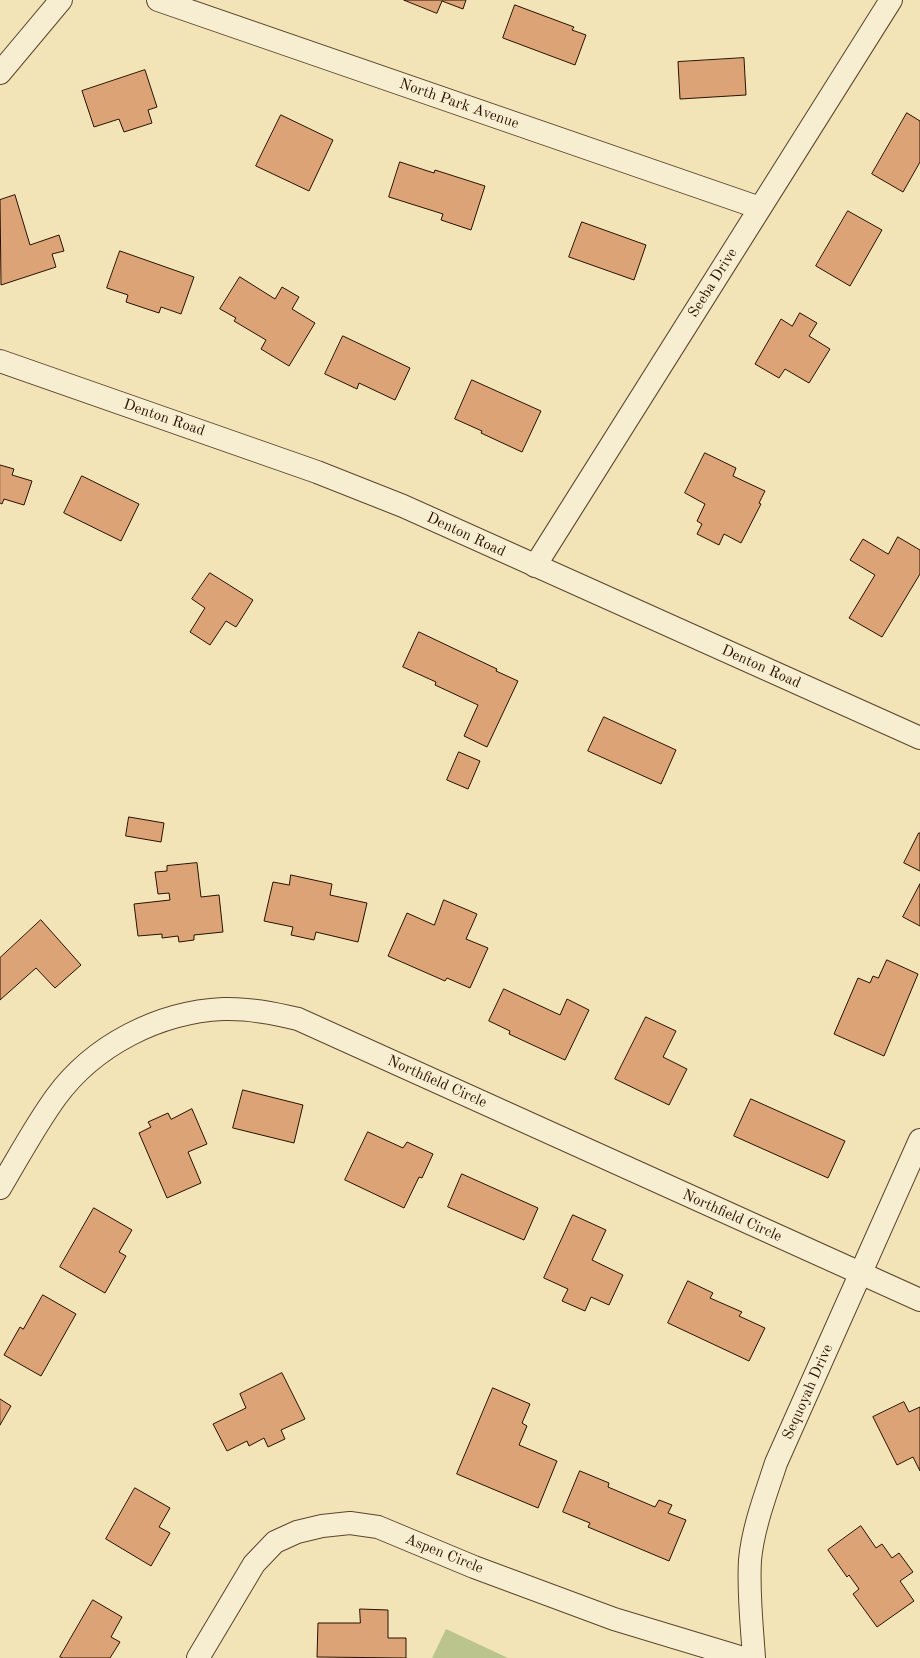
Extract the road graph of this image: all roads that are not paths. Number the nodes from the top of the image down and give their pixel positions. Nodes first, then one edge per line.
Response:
1 (61, 0) edge
2 (158, 0) edge
3 (892, 0) edge
4 (0, 73) edge
5 (760, 208) junction
6 (0, 361) edge
7 (535, 566) junction
8 (920, 738) edge
9 (920, 1140) edge
10 (0, 1188) edge
11 (860, 1274) junction
12 (920, 1300) edge
13 (198, 1658) edge
14 (743, 1658) edge
15 (754, 1658) edge

1 - 4 street
2 - 5 street, North Park Avenue
3 - 5 street, Seeba Drive
5 - 7 street, Seeba Drive
6 - 7 street, Denton Road
7 - 8 street, Denton Road
9 - 11 street, Sequoyah Drive
10 - 11 street, Northfield Circle
11 - 12 street, Northfield Circle
11 - 15 street, Sequoyah Drive
13 - 14 street, Aspen Circle

